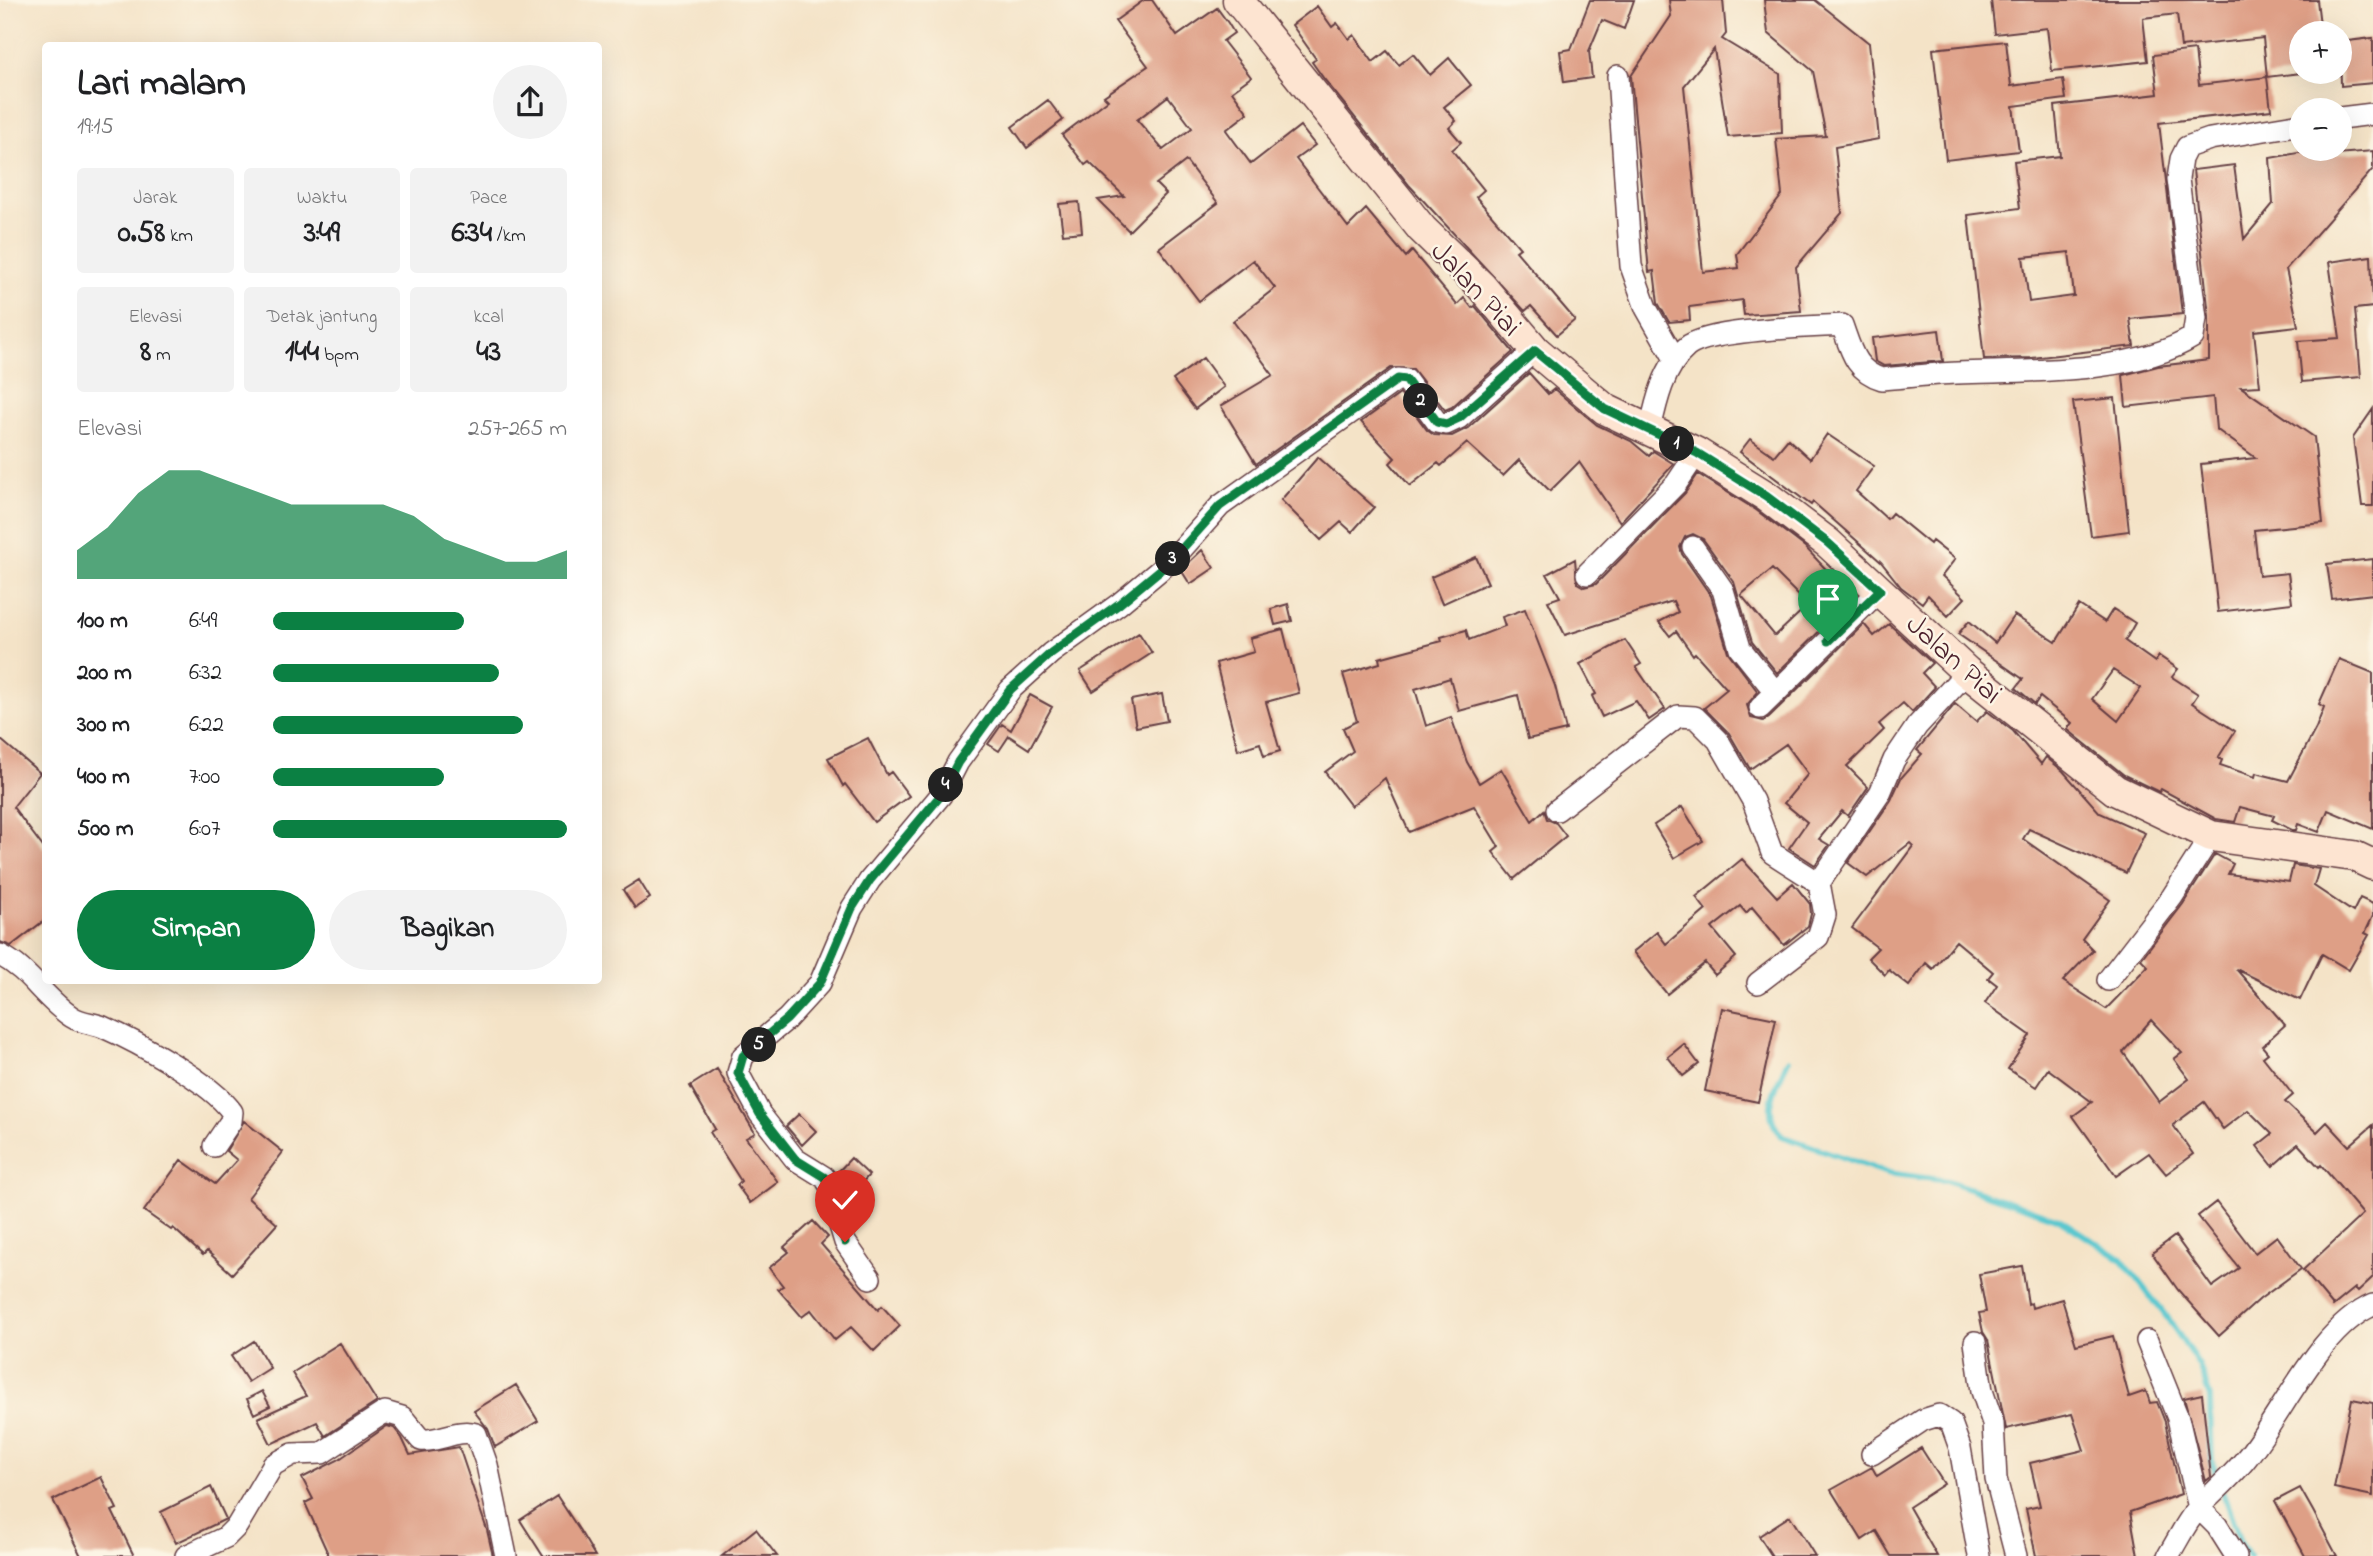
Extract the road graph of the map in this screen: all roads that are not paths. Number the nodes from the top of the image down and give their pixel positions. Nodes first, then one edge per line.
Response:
1 (1238, 0) edge
2 (1618, 76) dead end
3 (2373, 114) edge
4 (2352, 117) edge
5 (2289, 126) edge
6 (1535, 351) junction
7 (1675, 359) junction
8 (1650, 430) junction
9 (1697, 453) junction
10 (1693, 547) dead end
11 (1587, 574) dead end
12 (1880, 590) junction
13 (1967, 672) junction
14 (1776, 693) junction
15 (1760, 708) dead end
16 (1557, 810) dead end
17 (2211, 836) junction
18 (2373, 865) edge
19 (1819, 883) junction
20 (0, 955) edge
21 (2108, 980) dead end
22 (1758, 983) dead end
23 (214, 1146) dead end
24 (870, 1278) dead end
25 (2373, 1305) edge
26 (2147, 1341) dead end
27 (1975, 1342) dead end
28 (1872, 1454) dead end
29 (2202, 1504) junction
30 (197, 1554) edge
31 (506, 1556) edge
32 (1979, 1556) edge
33 (2016, 1556) edge
34 (2168, 1556) edge
35 (2236, 1556) edge

1 - 6 street, Jalan Piai
2 - 7 street
3 - 4 street
5 - 7 street
6 - 8 street, Jalan Piai
6 - 24 street
7 - 8 street
8 - 9 street, Jalan Piai
9 - 11 street
9 - 12 street, Jalan Piai
10 - 14 street
12 - 13 street, Jalan Piai
12 - 14 street
13 - 17 street, Jalan Piai
13 - 19 street
14 - 15 street
16 - 19 street
17 - 18 street, Jalan Piai
17 - 21 street
19 - 22 street
20 - 23 street
25 - 29 street
26 - 29 street
27 - 33 street
28 - 32 street
29 - 34 street
29 - 35 street
30 - 31 street

